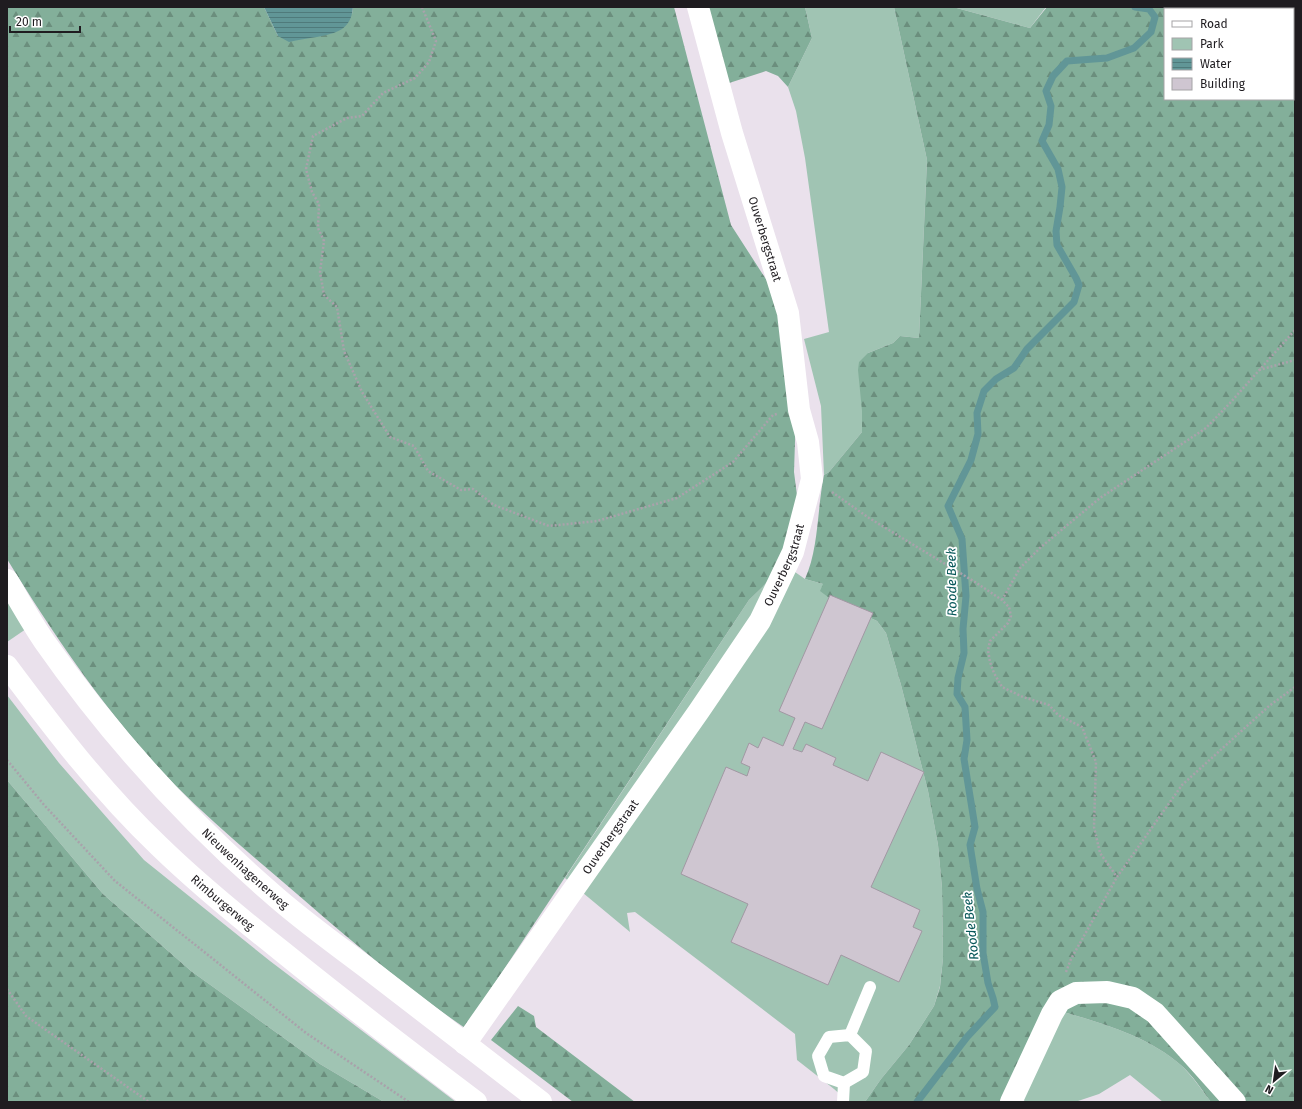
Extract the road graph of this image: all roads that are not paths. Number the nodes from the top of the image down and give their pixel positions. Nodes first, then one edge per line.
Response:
1 (698, 7) edge
2 (7, 580) edge
3 (7, 666) edge
4 (870, 987) dead end
5 (850, 1035) junction
6 (465, 1044) junction
7 (844, 1083) junction
8 (476, 1102) edge
9 (541, 1102) edge
10 (843, 1102) edge
11 (1011, 1102) edge
12 (1235, 1102) edge

1 - 6 street, Ouverbergstraat
2 - 6 street, Nieuwenhagenerweg
3 - 8 street, Rimburgerweg
4 - 5 lane
5 - 7 lane
5 - 7 lane
6 - 9 street, Nieuwenhagenerweg
7 - 10 lane
11 - 12 street

